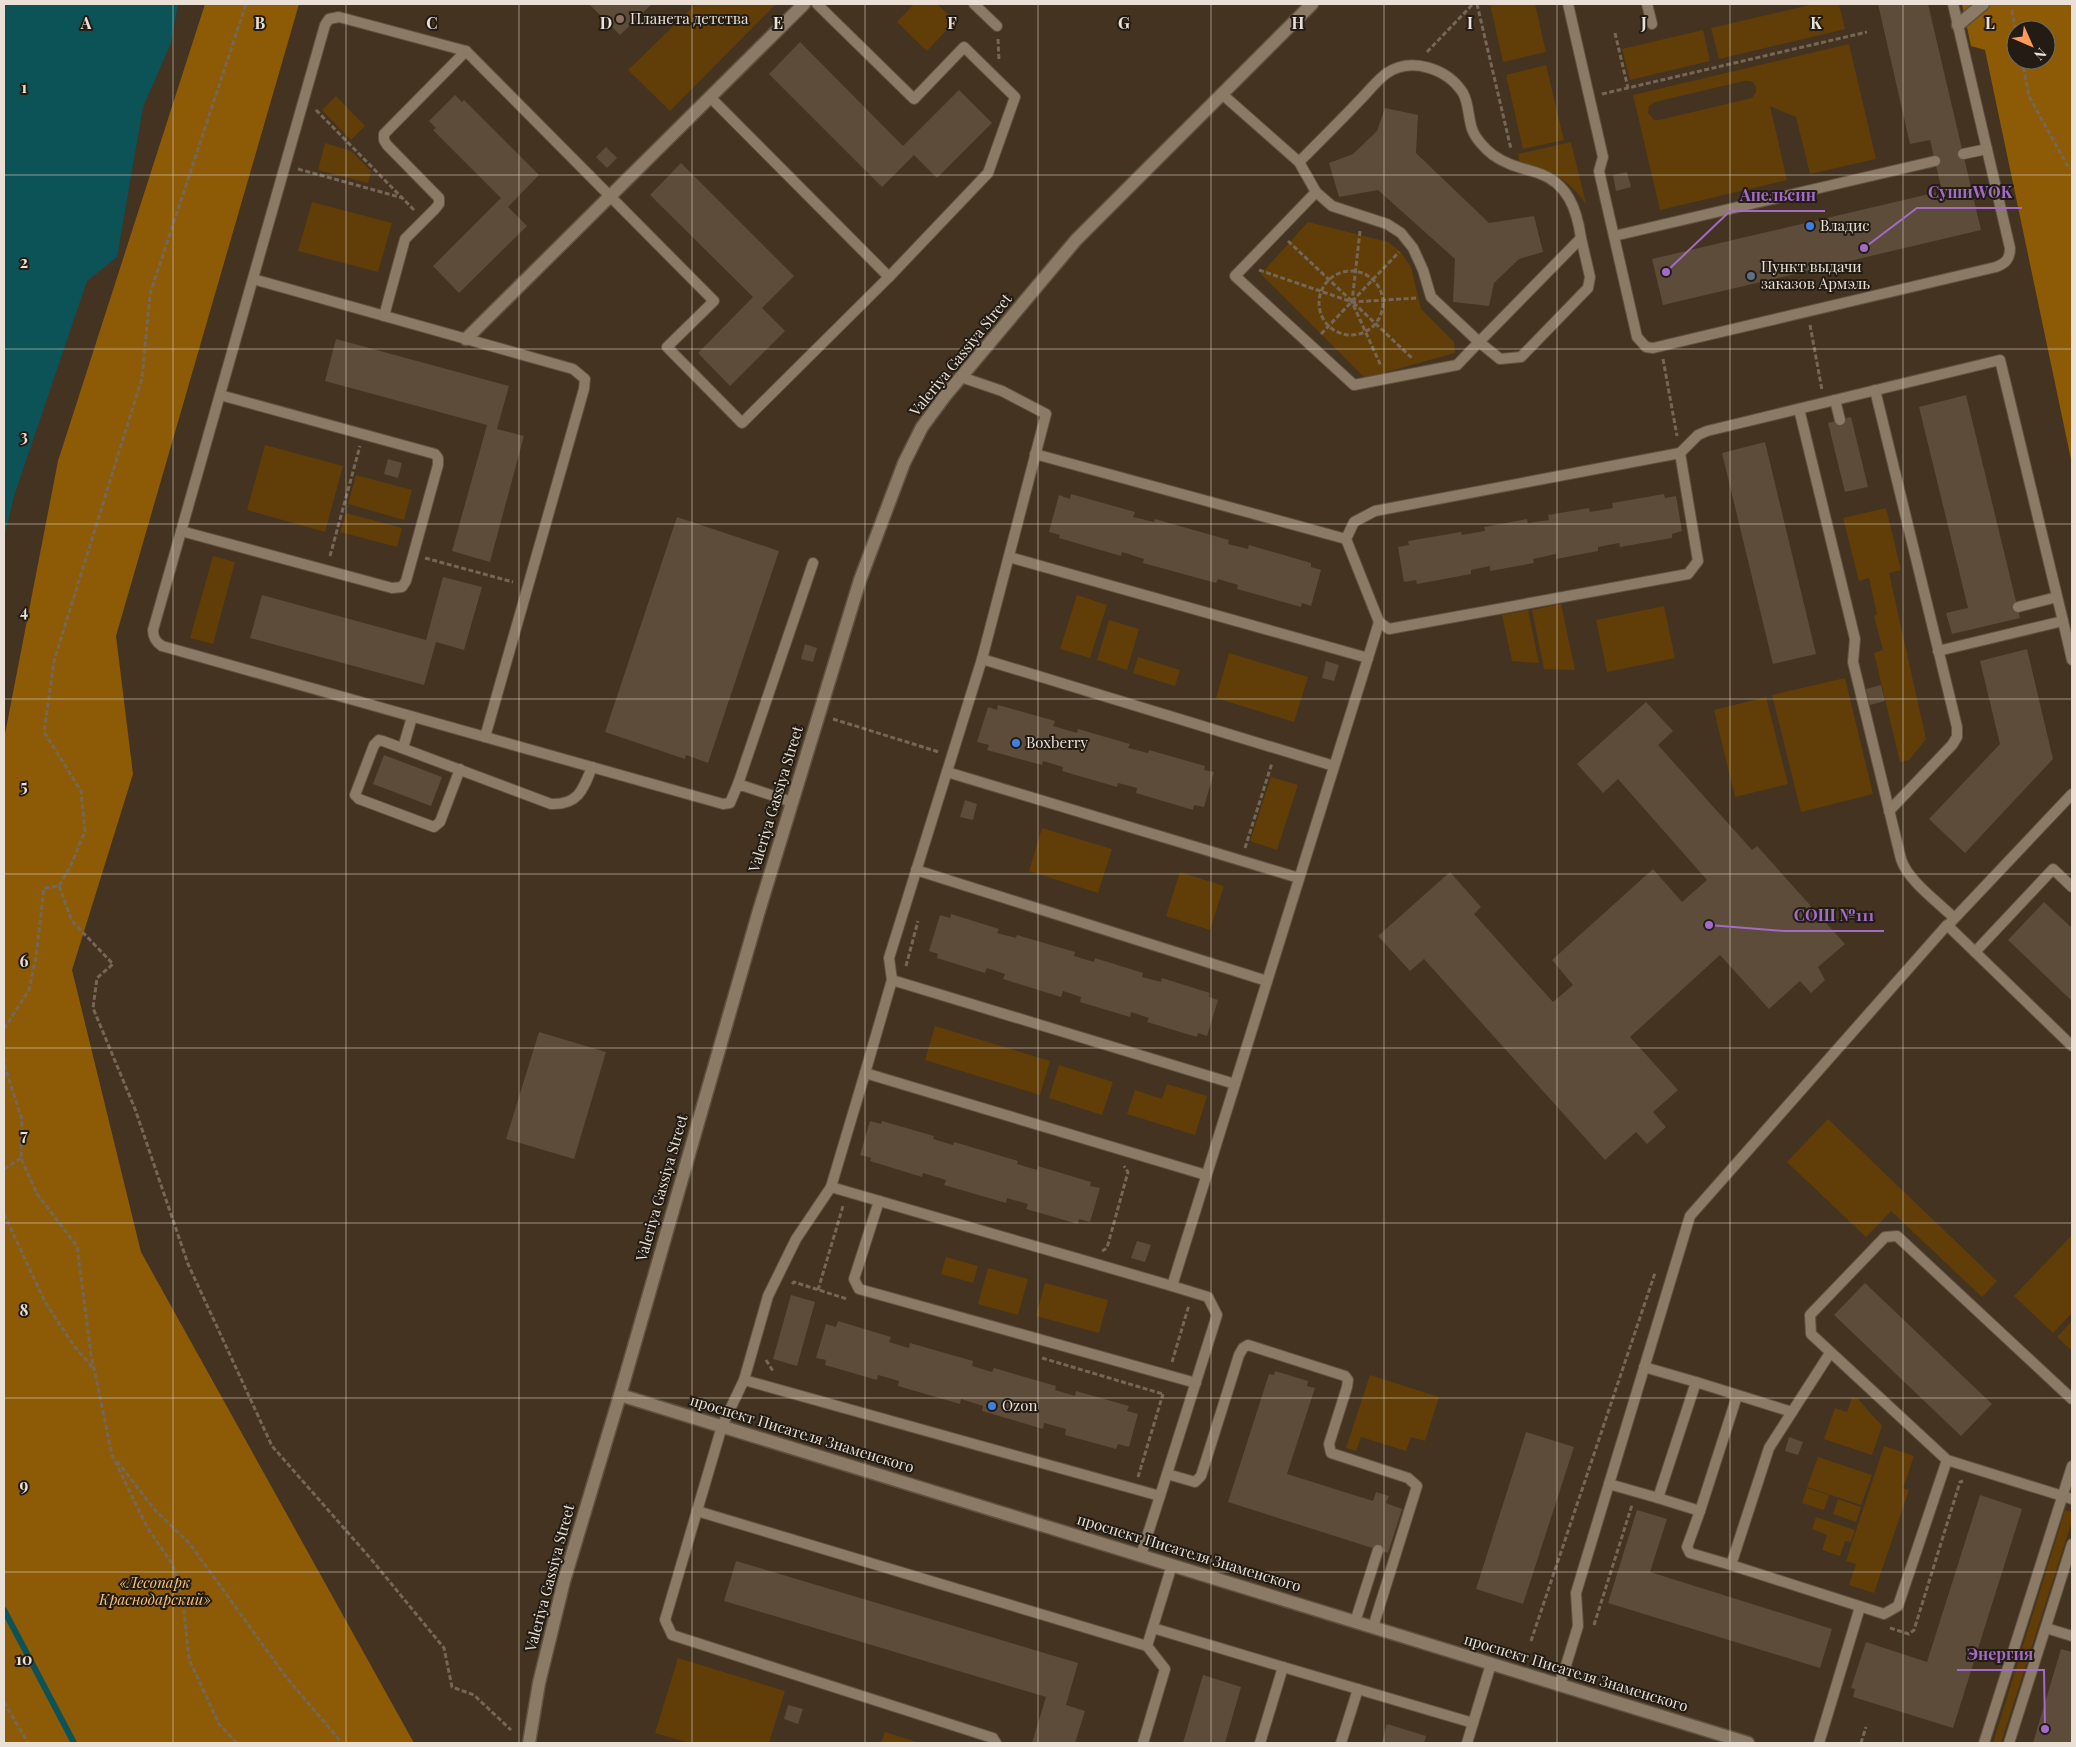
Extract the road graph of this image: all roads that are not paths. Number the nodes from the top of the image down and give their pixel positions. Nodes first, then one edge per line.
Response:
1 (804, 4) edge
2 (817, 4) edge
3 (974, 4) edge
4 (1312, 4) edge
5 (1568, 4) edge
6 (1647, 4) edge
7 (1953, 4) edge
8 (1983, 4) edge
9 (1652, 24) dead end
10 (1958, 25) junction
11 (997, 26) road end
12 (466, 51) junction
13 (1222, 94) junction
14 (710, 97) junction
15 (1987, 148) junction
16 (1963, 154) dead end
17 (1934, 161) dead end
18 (1299, 162) junction
19 (1316, 192) junction
20 (610, 196) junction
21 (1614, 236) junction
22 (1581, 238) junction
23 (889, 277) junction
24 (253, 279) junction
25 (384, 316) junction
26 (466, 339) junction
27 (1479, 342) junction
28 (961, 377) junction
29 (1875, 390) junction
30 (220, 395) junction
31 (1830, 401) junction
32 (1799, 409) junction
33 (1840, 420) dead end
34 (1680, 453) junction
35 (1035, 454) junction
36 (181, 531) junction
37 (1346, 539) junction
38 (1009, 557) junction
39 (813, 563) dead end
40 (2057, 597) junction
41 (2018, 607) dead end
42 (2063, 621) junction
43 (1379, 622) junction
44 (1938, 651) junction
45 (1368, 658) junction
46 (982, 659) junction
47 (2072, 660) edge
48 (412, 716) junction
49 (485, 737) junction
50 (403, 748) junction
51 (1334, 766) junction
52 (592, 767) junction
53 (460, 770) junction
54 (947, 772) junction
55 (738, 784) junction
56 (2072, 794) edge
57 (792, 802) junction
58 (1889, 811) junction
59 (916, 870) junction
60 (1299, 878) junction
61 (2072, 887) edge
62 (1951, 921) junction
63 (1976, 952) junction
64 (892, 980) junction
65 (1267, 981) junction
66 (2072, 1046) edge
67 (865, 1073) junction
68 (1235, 1084) junction
69 (1206, 1175) junction
70 (831, 1187) junction
71 (879, 1201) junction
72 (1172, 1286) junction
73 (1830, 1353) junction
74 (1644, 1368) junction
75 (744, 1380) junction
76 (1696, 1382) junction
77 (1196, 1383) junction
78 (620, 1395) junction
79 (1737, 1396) junction
80 (2072, 1398) edge
81 (1792, 1412) junction
82 (722, 1426) junction
83 (1947, 1460) junction
84 (2072, 1466) edge
85 (1167, 1474) junction
86 (1610, 1484) junction
87 (1160, 1496) junction
88 (1658, 1498) junction
89 (2068, 1498) edge
90 (697, 1511) junction
91 (1700, 1511) junction
92 (2072, 1544) edge
93 (1378, 1550) dead end
94 (1141, 1555) junction
95 (1172, 1565) junction
96 (1730, 1566) junction
97 (1860, 1607) junction
98 (1355, 1622) junction
99 (1372, 1627) junction
100 (1153, 1628) junction
101 (2046, 1628) junction
102 (2072, 1636) edge
103 (1147, 1646) junction
104 (1491, 1664) junction
105 (1283, 1667) junction
106 (1560, 1685) junction
107 (1358, 1689) junction
108 (1473, 1723) junction
109 (529, 1743) edge
110 (996, 1743) edge
111 (1142, 1743) edge
112 (1260, 1743) edge
113 (1341, 1743) edge
114 (1467, 1743) edge
115 (1748, 1743) edge
116 (1819, 1743) edge
117 (1984, 1743) edge
118 (2009, 1743) edge

1 - 14 street
2 - 23 lane
3 - 11 lane
4 - 13 street, Valeriya Gassiya Street
5 - 21 lane
6 - 9 lane
7 - 10 lane
8 - 10 street
10 - 15 lane
12 - 20 lane
12 - 24 lane
12 - 25 lane
13 - 18 lane
13 - 28 street, Valeriya Gassiya Street
14 - 20 street
14 - 23 lane
15 - 16 lane
15 - 21 lane
17 - 21 lane
18 - 19 lane
18 - 22 lane
19 - 27 lane
19 - 27 lane
20 - 23 lane
20 - 26 street
22 - 27 lane
22 - 27 lane
24 - 25 lane
24 - 30 lane
25 - 26 lane
26 - 49 lane
28 - 35 lane
28 - 57 street, Valeriya Gassiya Street
29 - 31 lane
29 - 40 lane
29 - 44 lane
30 - 36 lane
30 - 36 lane
31 - 32 lane
31 - 33 lane
32 - 34 lane
32 - 58 lane
34 - 37 lane
34 - 43 lane
35 - 37 lane
35 - 38 lane
36 - 48 lane
37 - 43 lane
38 - 45 lane
38 - 46 lane
39 - 55 lane
40 - 41 lane
40 - 42 lane
42 - 44 lane
42 - 47 lane
43 - 45 lane
44 - 58 lane
45 - 51 lane
46 - 51 lane
46 - 54 lane
48 - 49 lane
48 - 50 lane
49 - 52 lane
50 - 53 lane
50 - 53 lane
51 - 60 lane
52 - 53 lane
52 - 55 lane
54 - 59 lane
54 - 60 lane
55 - 57 lane
56 - 62 lane
57 - 78 street, Valeriya Gassiya Street
58 - 62 lane
59 - 64 lane
59 - 65 lane
60 - 65 lane
61 - 63 lane
62 - 63 lane
62 - 74 lane
63 - 66 lane
64 - 67 lane
64 - 68 lane
65 - 68 lane
67 - 69 lane
67 - 70 lane
68 - 69 lane
69 - 72 lane
70 - 71 lane
70 - 75 lane
71 - 72 lane
71 - 77 lane
72 - 77 lane
73 - 80 lane
73 - 81 lane
73 - 83 lane
74 - 76 lane
74 - 86 lane
75 - 82 lane
75 - 87 lane
76 - 79 lane
76 - 88 lane
77 - 85 lane
78 - 82 street, проспект Писателя Знаменского
78 - 109 street, Valeriya Gassiya Street
79 - 81 lane
79 - 91 lane
81 - 96 lane
82 - 90 lane
82 - 94 street, проспект Писателя Знаменского
83 - 89 lane
83 - 97 lane
84 - 89 lane
85 - 87 lane
85 - 99 lane
86 - 88 lane
86 - 106 lane
87 - 94 lane
88 - 91 lane
89 - 117 lane
90 - 103 lane
90 - 110 lane
91 - 96 lane
92 - 101 lane
93 - 98 lane
94 - 95 street, проспект Писателя Знаменского
95 - 98 street, проспект Писателя Знаменского
95 - 100 lane
96 - 97 lane
97 - 116 lane
98 - 99 street, проспект Писателя Знаменского
99 - 104 street, проспект Писателя Знаменского
100 - 103 lane
100 - 105 lane
101 - 102 lane
101 - 118 lane
103 - 111 lane
104 - 106 street, проспект Писателя Знаменского
104 - 108 lane
105 - 107 lane
105 - 112 lane
106 - 115 street, проспект Писателя Знаменского
107 - 108 lane
107 - 113 lane
108 - 114 lane

